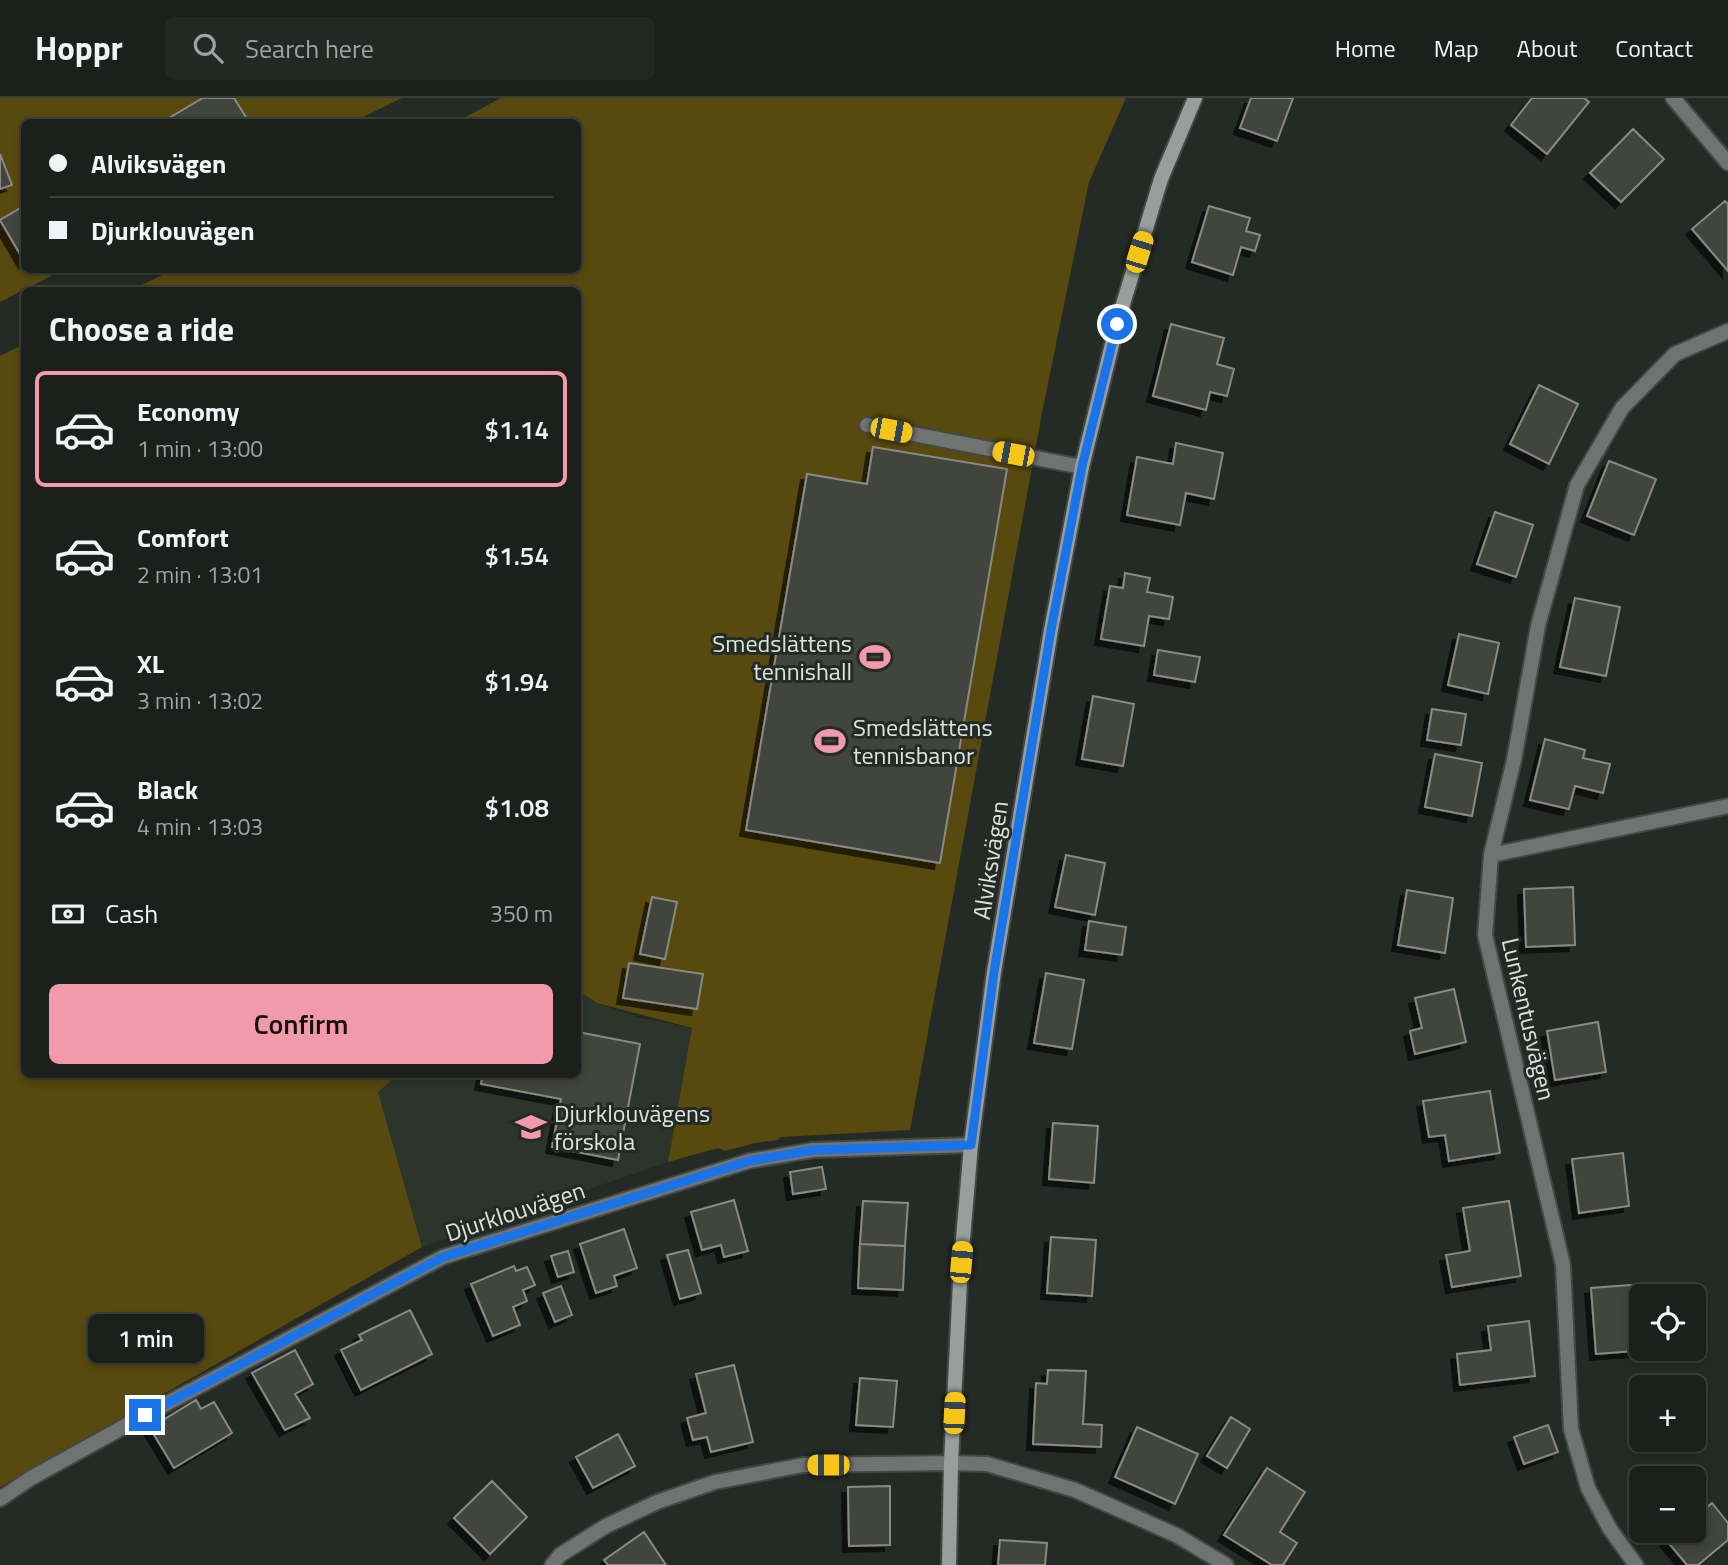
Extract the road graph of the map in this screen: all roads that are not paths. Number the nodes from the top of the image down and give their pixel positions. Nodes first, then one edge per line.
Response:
1 (1195, 98) edge
2 (1674, 98) edge
3 (1728, 163) edge
4 (1728, 331) edge
5 (867, 425) dead end
6 (1082, 467) junction
7 (1728, 806) edge
8 (1491, 855) junction
9 (971, 1145) junction
10 (951, 1463) junction
11 (0, 1499) edge
12 (552, 1565) edge
13 (948, 1565) edge
14 (1226, 1565) edge
15 (1636, 1565) edge

1 - 6 street, Alviksvägen
2 - 3 street
4 - 8 street, Lunkentusvägen
5 - 6 street
6 - 9 street, Alviksvägen
7 - 8 street
8 - 15 street, Lunkentusvägen
9 - 10 street, Alviksvägen
9 - 11 street, Djurklouvägen
10 - 12 street
10 - 13 street, Alviksvägen
10 - 14 street

